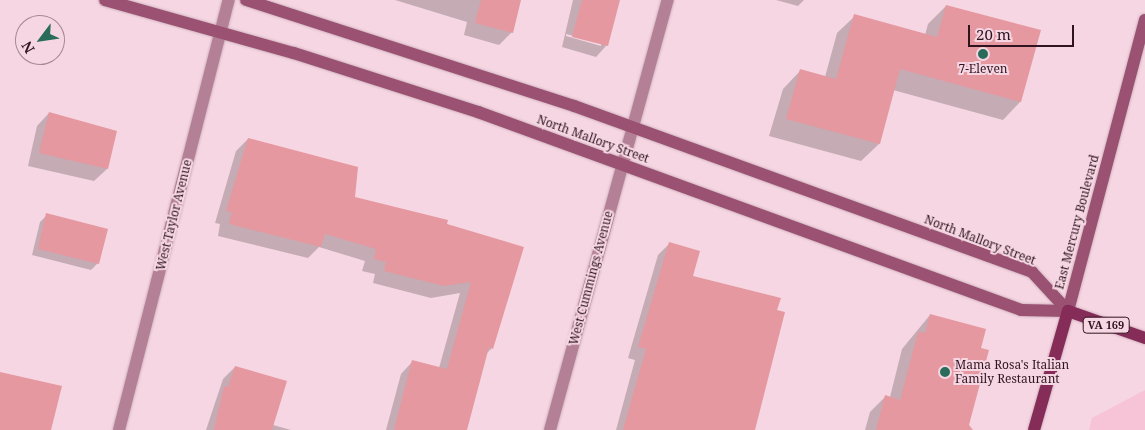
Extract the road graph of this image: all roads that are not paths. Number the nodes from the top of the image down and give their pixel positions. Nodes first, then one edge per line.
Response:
1 (105, 0) edge
2 (229, 0) edge
3 (246, 0) edge
4 (668, 0) edge
5 (1145, 20) edge
6 (220, 34) junction
7 (632, 127) junction
8 (622, 164) junction
9 (1068, 311) junction
10 (1145, 338) edge
11 (120, 430) edge
12 (550, 430) edge
13 (1034, 430) edge

1 - 6 main road, North Mallory Street / VA 169
2 - 6 street, West Taylor Avenue
3 - 7 main road, North Mallory Street / VA 169
4 - 7 street, West Cummings Avenue
5 - 9 main road, East Mercury Boulevard
6 - 8 main road, North Mallory Street / VA 169
6 - 11 street, West Taylor Avenue
7 - 8 street, West Cummings Avenue
7 - 9 main road, North Mallory Street / VA 169
8 - 9 main road, North Mallory Street / VA 169
8 - 12 street, West Cummings Avenue
9 - 10 main road, North Mallory Street / VA 169
9 - 13 main road, East Mercury Boulevard

